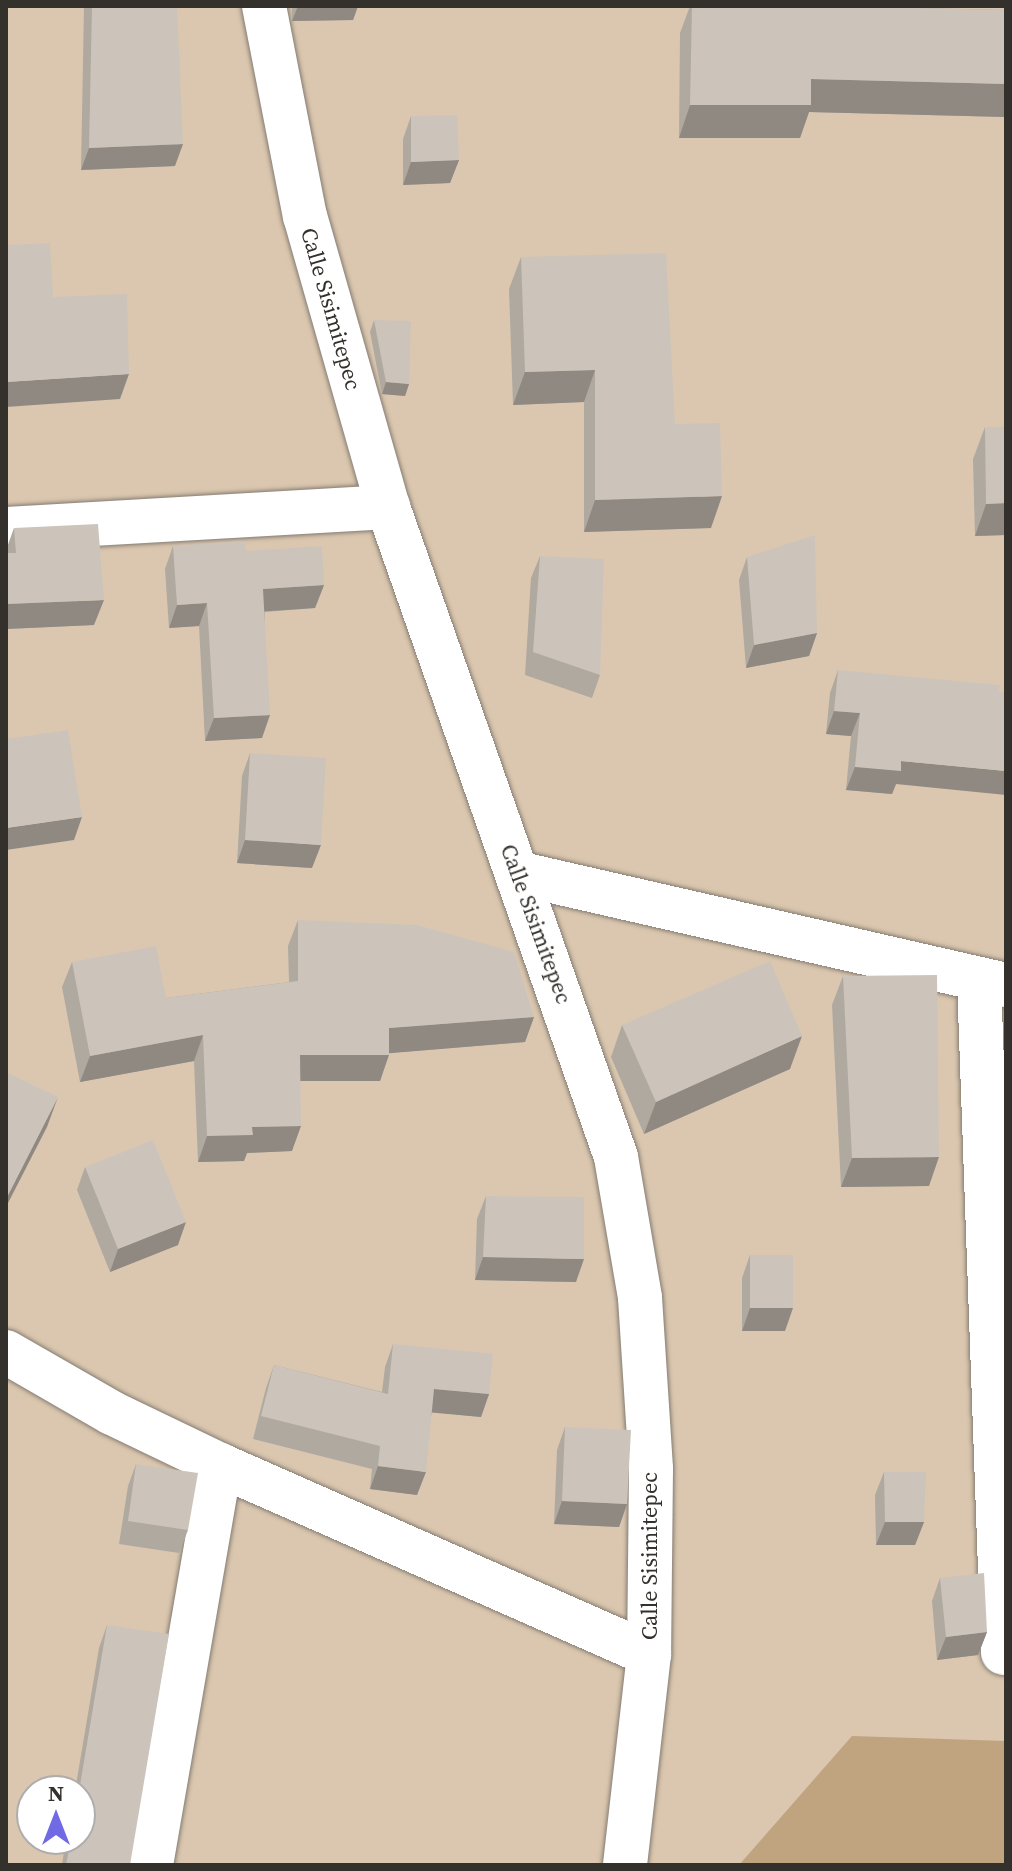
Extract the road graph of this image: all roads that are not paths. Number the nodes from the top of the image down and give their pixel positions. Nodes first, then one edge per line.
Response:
1 (264, 6) edge
2 (388, 507) junction
3 (6, 529) edge
4 (517, 873) junction
5 (992, 982) edge
6 (994, 1186) edge
7 (999, 1331) edge
8 (6, 1352) edge
9 (220, 1465) junction
10 (1003, 1653) dead end
11 (649, 1654) junction
12 (151, 1865) edge
13 (625, 1865) edge

1 - 2 street, Calle Sisimitepec
2 - 3 street
2 - 4 street, Calle Sisimitepec
4 - 5 street
4 - 11 street, Calle Sisimitepec
5 - 6 street
6 - 7 street
7 - 10 street
8 - 9 street
9 - 11 street
9 - 12 street
11 - 13 street, Calle Sisimitepec

